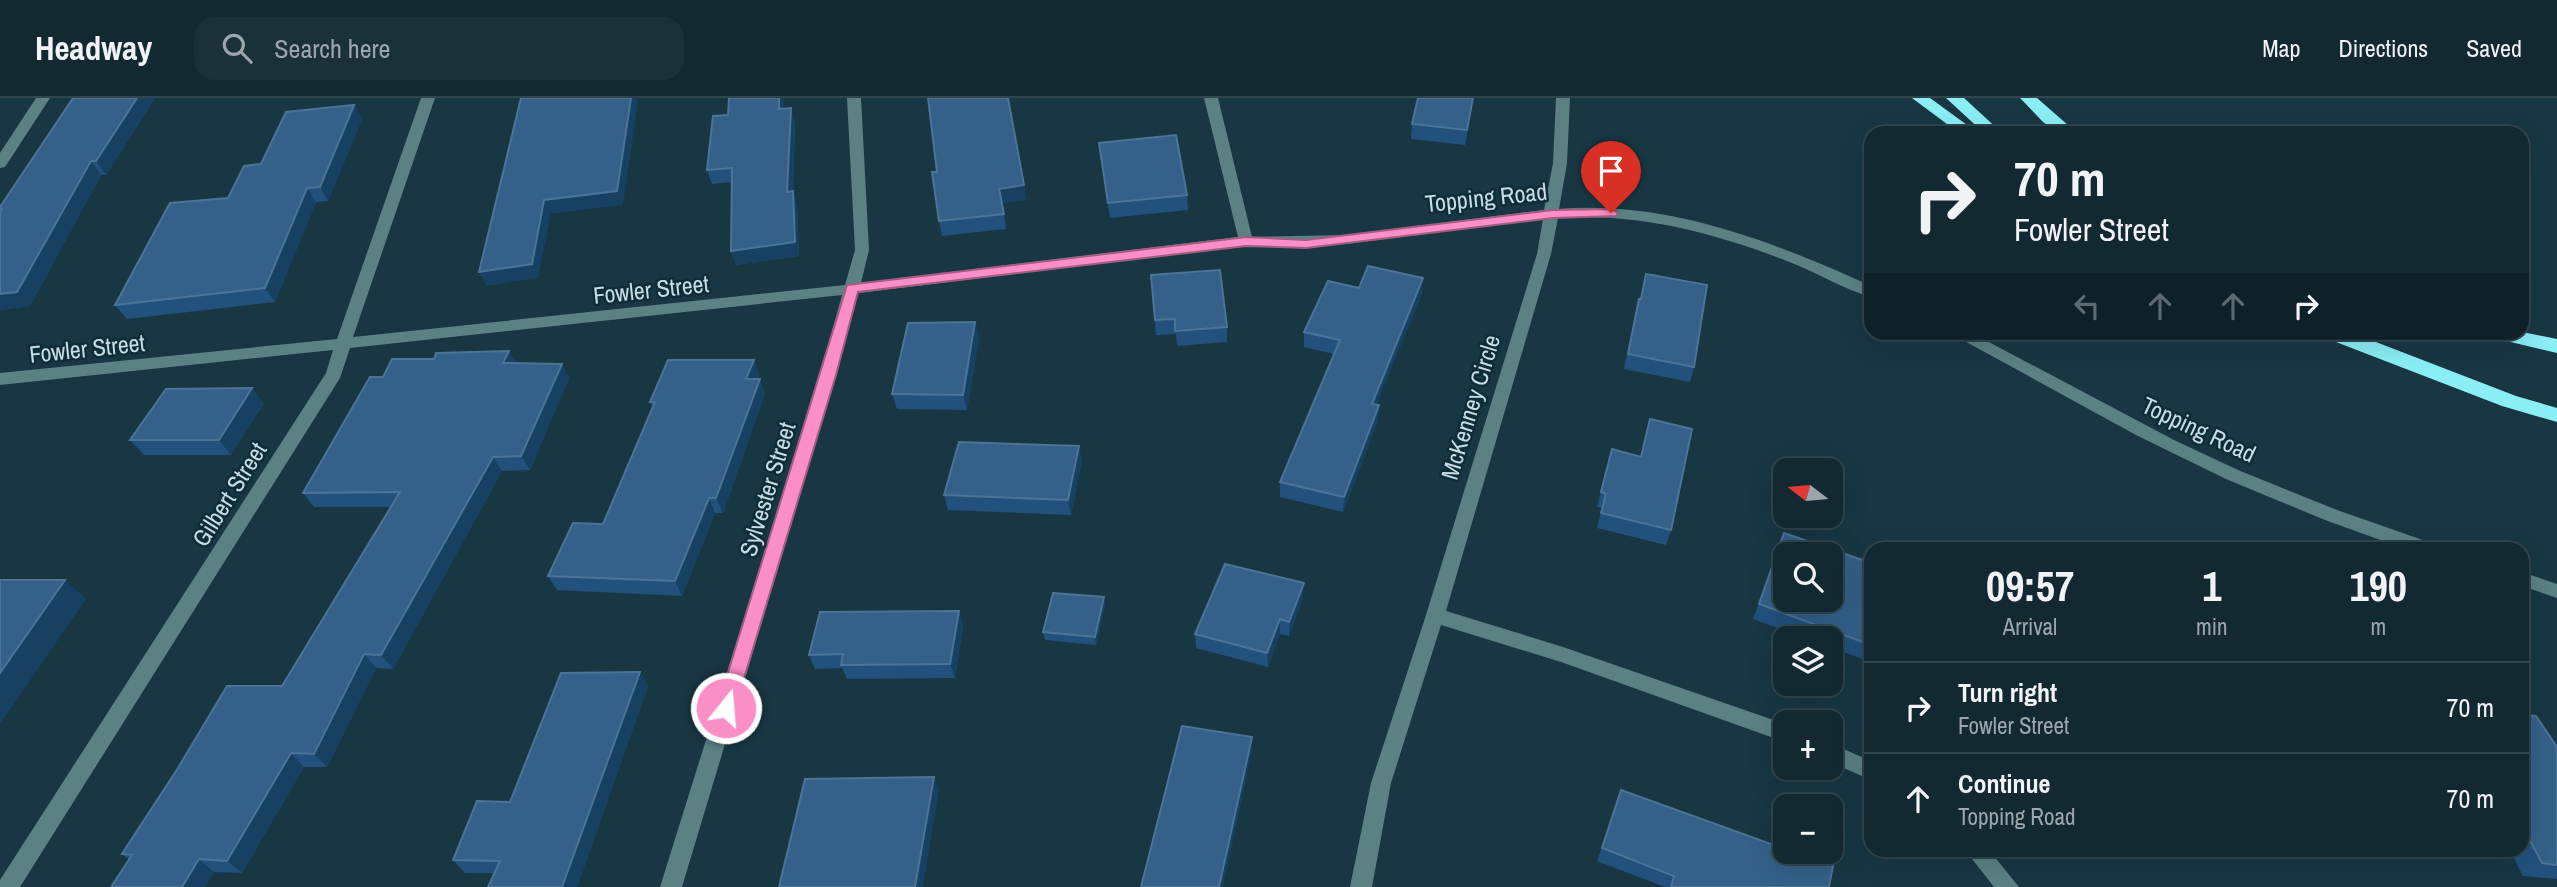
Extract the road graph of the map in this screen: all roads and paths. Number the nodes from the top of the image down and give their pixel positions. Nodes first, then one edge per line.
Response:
1 (43, 98) edge
2 (428, 98) edge
3 (855, 98) edge
4 (1211, 98) edge
5 (1563, 98) edge
6 (1920, 98) edge
7 (1954, 98) edge
8 (2028, 98) edge
9 (1959, 126) edge
10 (1986, 126) edge
11 (2059, 126) edge
12 (0, 164) edge
13 (1553, 214) junction
14 (1246, 241) junction
15 (1306, 244) joint
16 (852, 288) junction
17 (1864, 289) edge
18 (2529, 339) edge
19 (1971, 340) edge
20 (2351, 340) edge
21 (343, 344) junction
22 (2557, 345) edge
23 (0, 379) edge
24 (2557, 415) edge
25 (2408, 542) edge
26 (2529, 581) edge
27 (2557, 591) edge
28 (1435, 615) junction
29 (1773, 729) edge
30 (1843, 758) edge
31 (1864, 768) edge
32 (1981, 857) edge
33 (8, 887) edge
34 (671, 887) edge
35 (1361, 887) edge
36 (2008, 887) edge

1 - 12 street
2 - 21 street, Gilbert Street
3 - 16 street, Sylvester Street
4 - 14 street
5 - 13 street, McKenney Circle
6 - 9 highway
7 - 10 highway
8 - 11 highway
13 - 15 street, Topping Road
13 - 17 street, Topping Road
13 - 28 street, McKenney Circle
14 - 15 street, Fowler Street
14 - 16 street, Fowler Street
16 - 21 street, Fowler Street
16 - 34 street, Sylvester Street
18 - 22 highway
19 - 25 street, Topping Road
20 - 24 highway
21 - 23 street, Fowler Street
21 - 33 street, Gilbert Street
26 - 27 street
28 - 29 street
28 - 35 street, McKenney Circle
30 - 31 street
32 - 36 street

